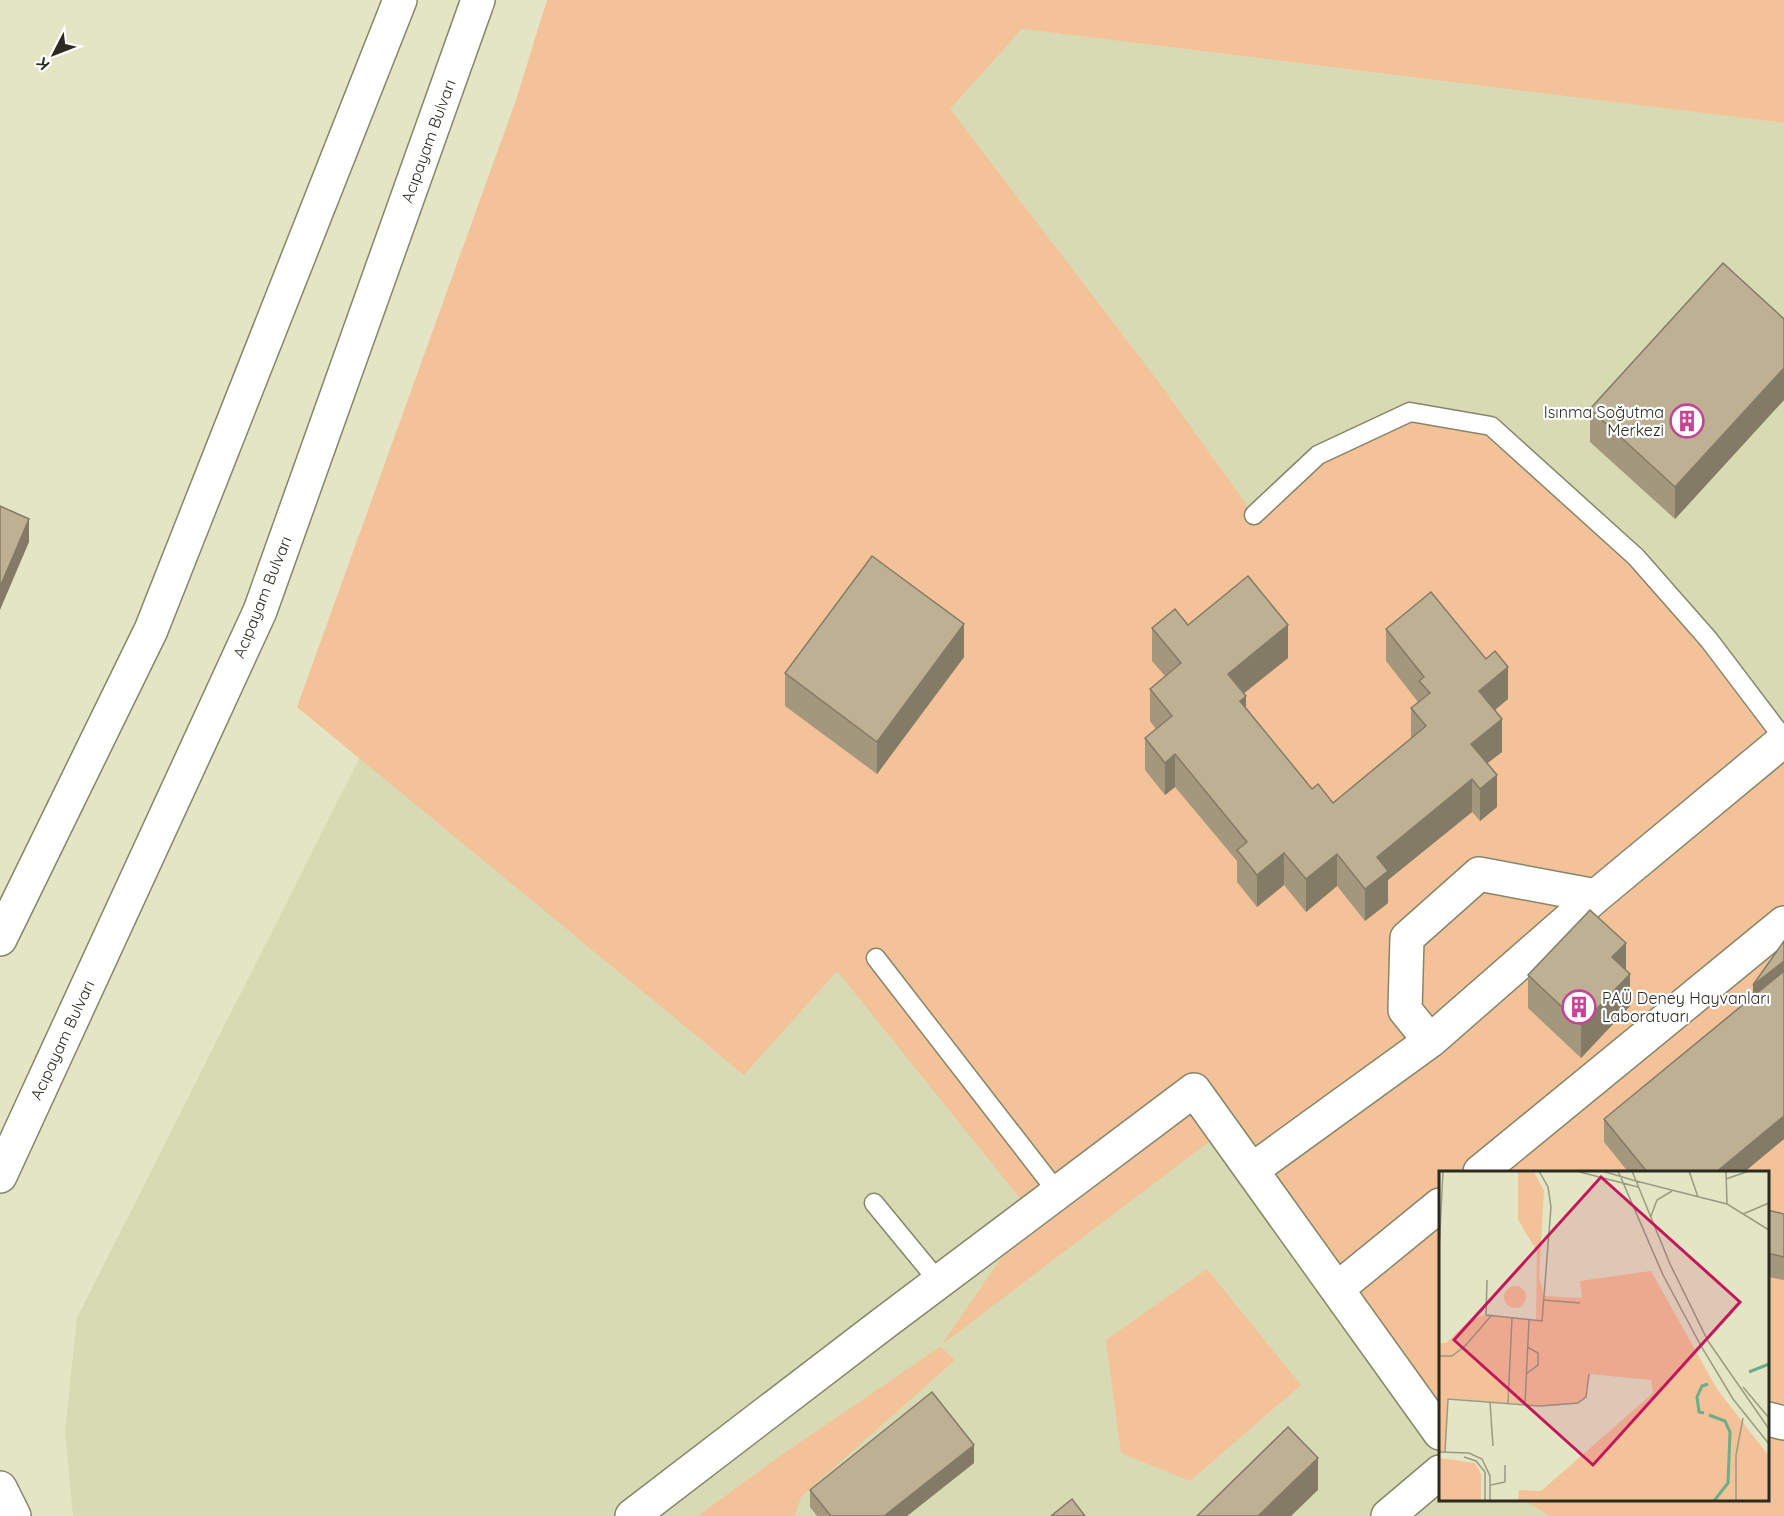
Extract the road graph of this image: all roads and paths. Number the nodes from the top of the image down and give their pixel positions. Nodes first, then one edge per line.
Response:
1 (400, 0) edge
2 (478, 0) edge
3 (1254, 515) dead end
4 (1784, 740) edge
5 (1596, 896) junction
6 (1784, 923) edge
7 (0, 939) edge
8 (876, 958) dead end
9 (1430, 1041) junction
10 (1252, 1170) junction
11 (1482, 1171) edge
12 (0, 1176) edge
13 (1058, 1193) junction
14 (874, 1203) dead end
15 (1439, 1206) edge
16 (939, 1282) junction
17 (1337, 1289) junction
18 (1769, 1419) edge
19 (1784, 1423) edge
20 (1438, 1426) edge
21 (1439, 1473) edge
22 (0, 1488) edge
23 (14, 1516) edge
24 (632, 1516) edge
25 (1388, 1516) edge

1 - 7 street
2 - 12 street, Acıpayam Bulvarı
3 - 4 lane
4 - 5 street
5 - 9 street
5 - 9 street
6 - 11 street
8 - 13 lane
9 - 10 street
10 - 13 street
10 - 17 street
13 - 16 street
14 - 16 lane
15 - 17 street
16 - 24 street
17 - 20 street
18 - 19 street
21 - 25 street
22 - 23 street

